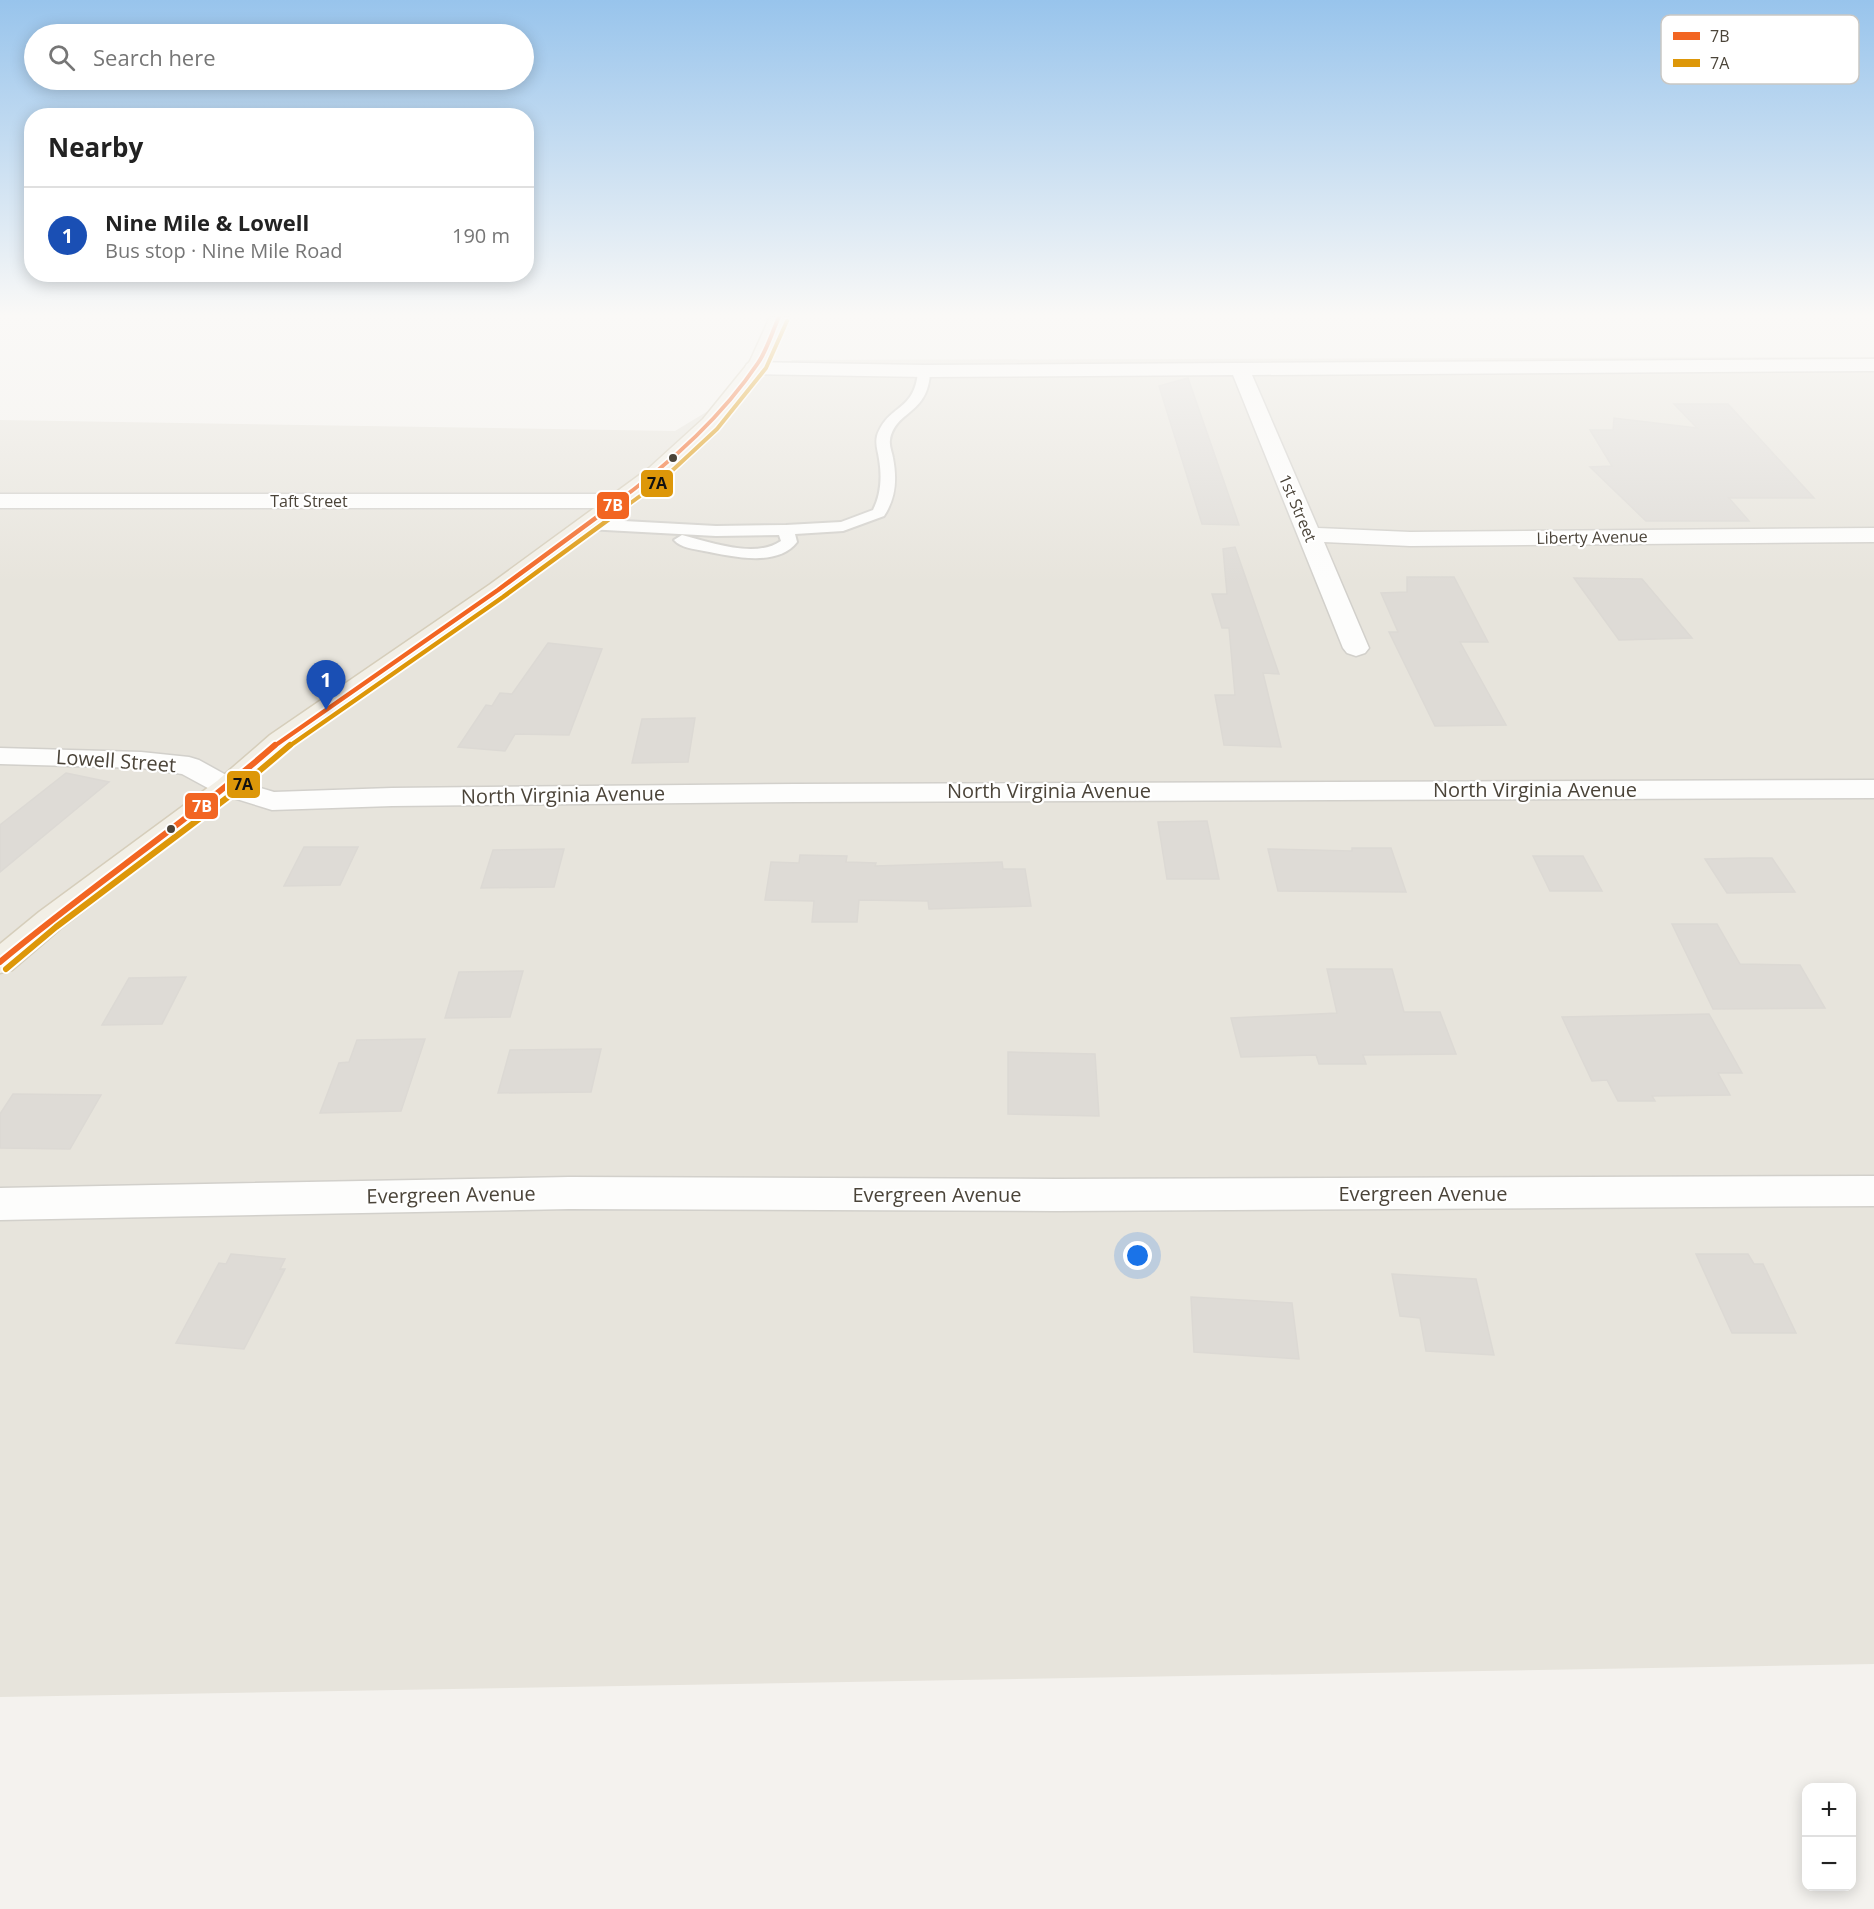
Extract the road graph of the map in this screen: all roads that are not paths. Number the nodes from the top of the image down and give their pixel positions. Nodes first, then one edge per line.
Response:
1 (724, 406) edge
2 (908, 406) edge
3 (1256, 406) edge
4 (0, 501) edge
5 (619, 501) junction
6 (587, 524) junction
7 (647, 528) junction
8 (786, 531) junction
9 (1310, 535) junction
10 (1874, 535) edge
11 (1356, 648) dead end
12 (0, 756) edge
13 (227, 787) junction
14 (1874, 789) edge
15 (0, 962) edge
16 (1874, 1191) edge
17 (0, 1204) edge

1 - 5 main road
2 - 8 lane
3 - 9 street, 1st Street
4 - 5 street, Taft Street
5 - 6 main road
6 - 7 lane
6 - 13 main road
7 - 8 lane
7 - 8 lane
9 - 10 street, Liberty Avenue
9 - 11 street, 1st Street
12 - 13 street, Lowell Street
13 - 14 street, North Virginia Avenue
13 - 15 main road
16 - 17 street, Evergreen Avenue

